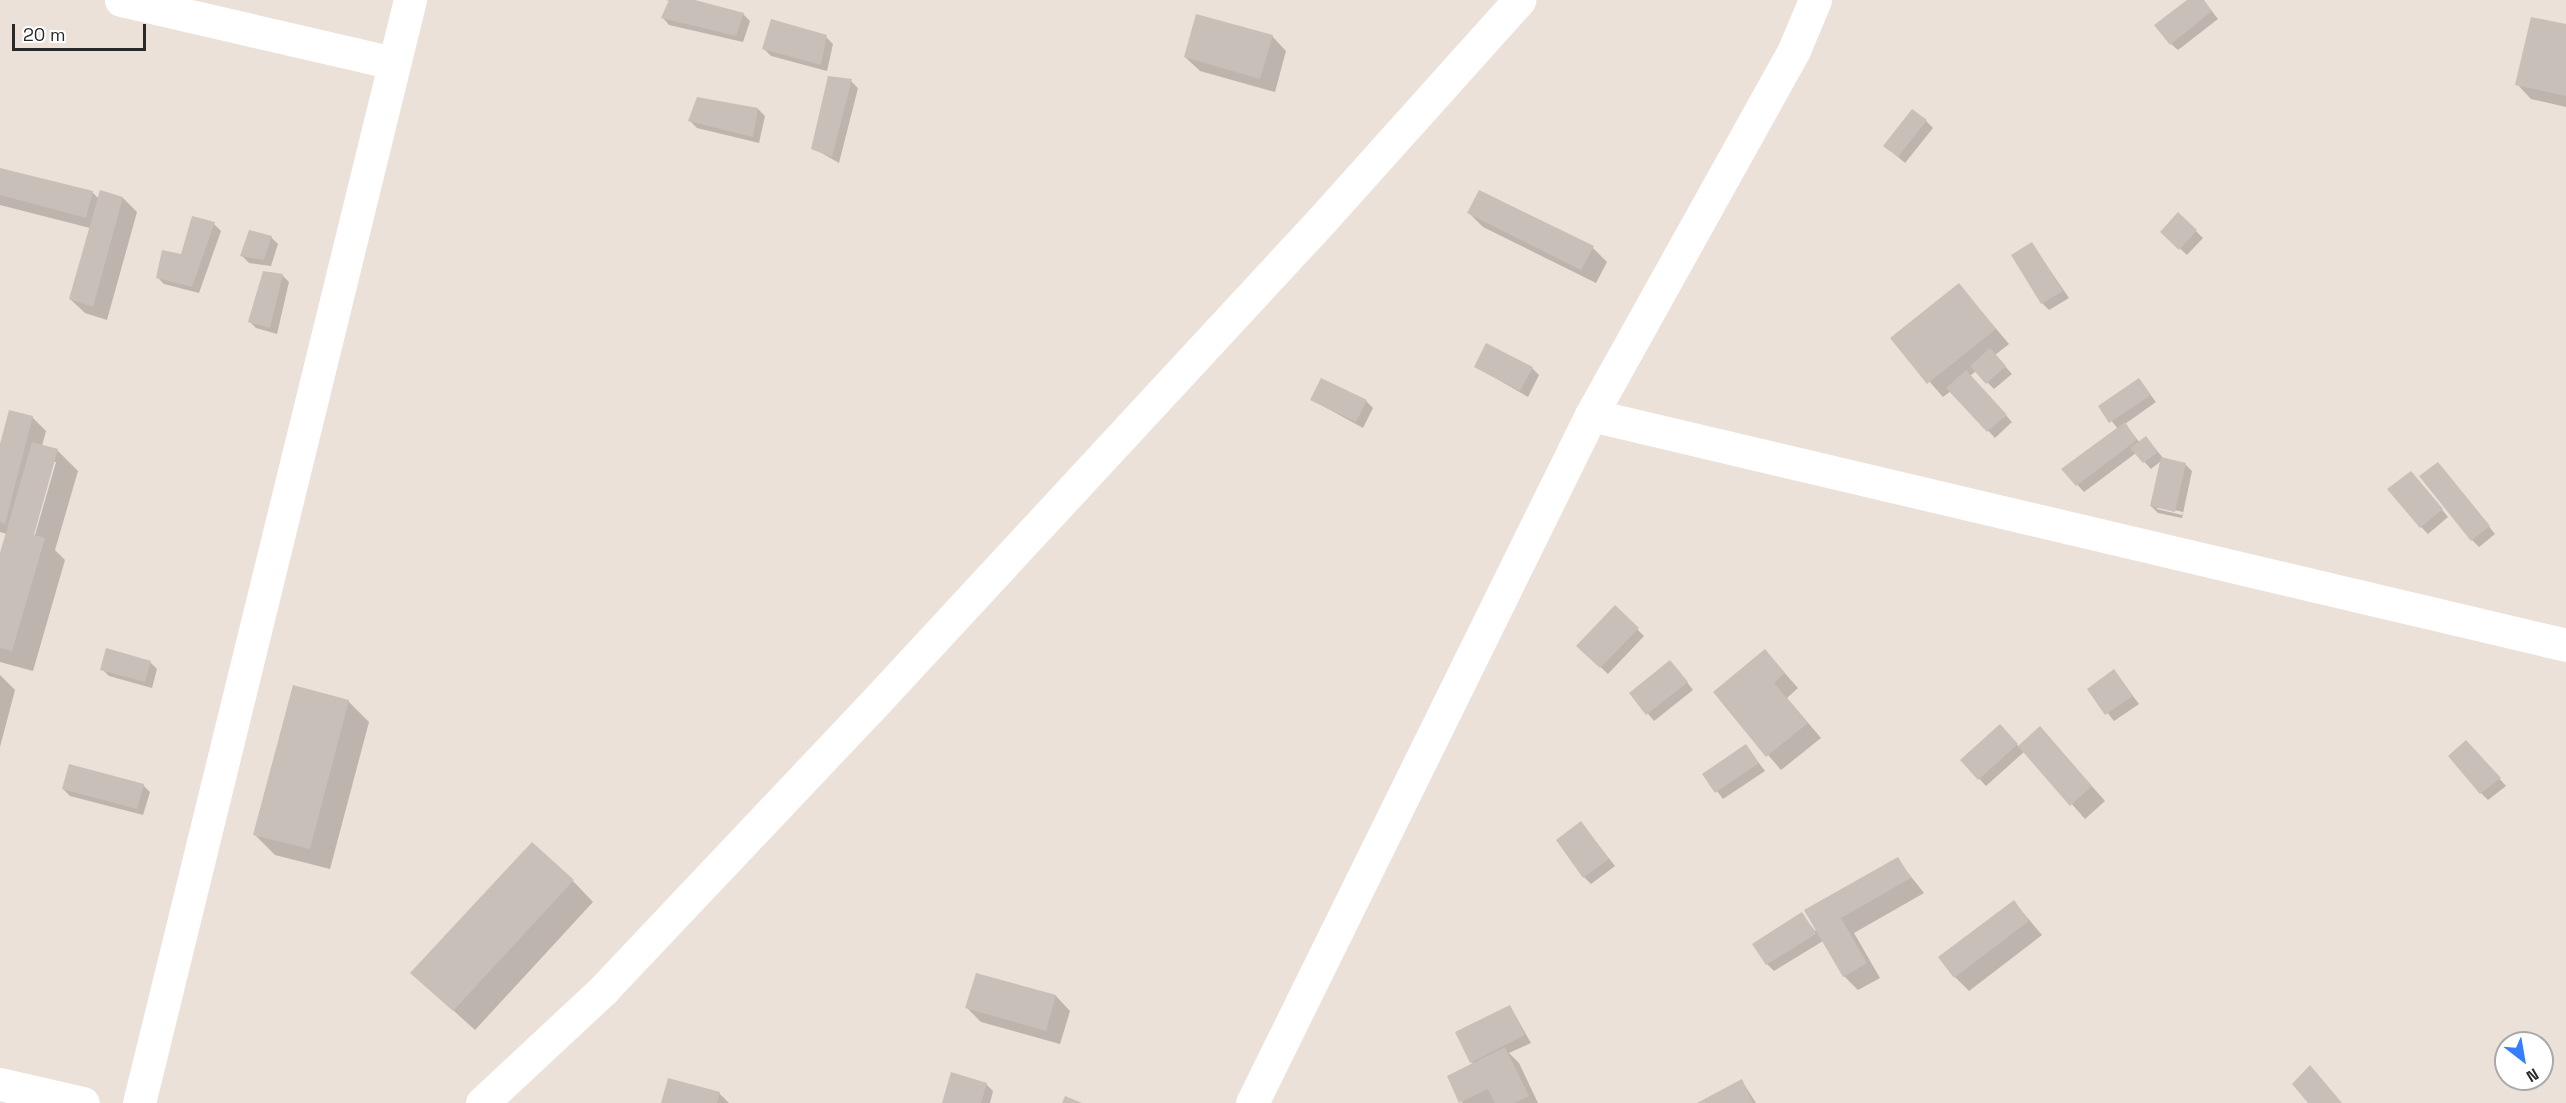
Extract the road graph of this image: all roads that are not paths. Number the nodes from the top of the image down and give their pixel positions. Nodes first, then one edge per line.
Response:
1 (121, 0) edge
2 (410, 0) edge
3 (1519, 0) edge
4 (1815, 0) edge
5 (394, 63) junction
6 (1591, 415) junction
7 (2566, 645) edge
8 (0, 1084) edge
9 (83, 1103) edge
10 (139, 1103) edge
11 (482, 1103) edge
12 (1252, 1103) edge

1 - 5 street
2 - 5 street
3 - 11 street
4 - 6 street
5 - 10 street
6 - 7 street
6 - 12 street
8 - 9 street

